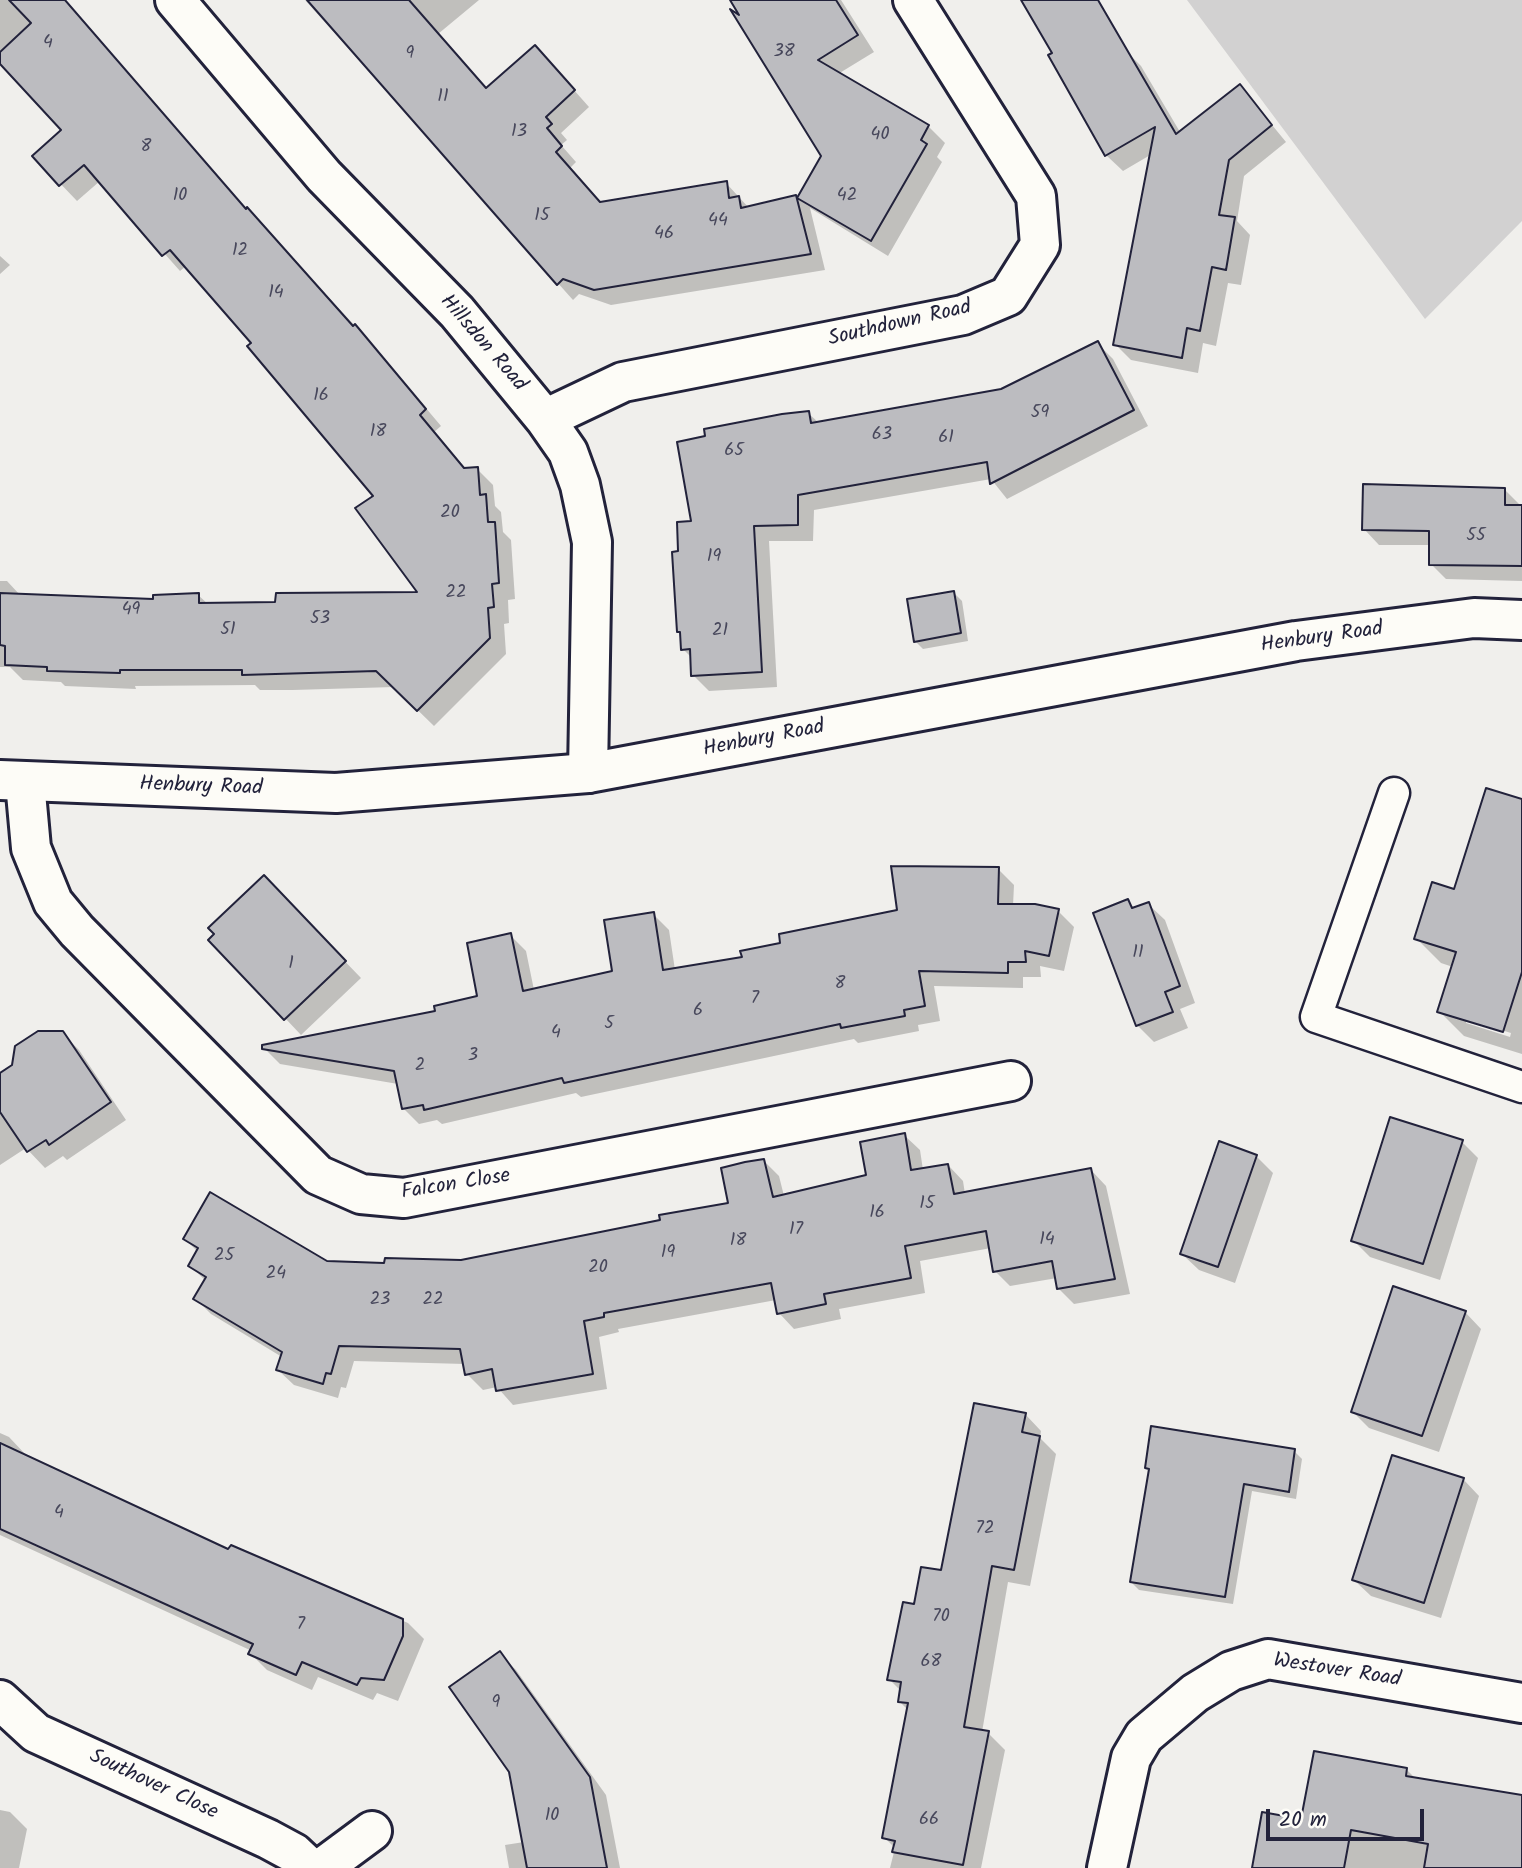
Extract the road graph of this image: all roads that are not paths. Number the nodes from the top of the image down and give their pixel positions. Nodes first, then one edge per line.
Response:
1 (175, 0) edge
2 (913, 0) edge
3 (545, 419) junction
4 (1522, 620) edge
5 (588, 773) junction
6 (13, 781) edge
7 (1394, 793) dead end
8 (1011, 1081) dead end
9 (1522, 1087) edge
10 (0, 1699) edge
11 (1522, 1703) edge
12 (372, 1831) dead end
13 (310, 1868) edge
14 (322, 1868) edge
15 (1107, 1868) edge

1 - 3 street, Hillsdon Road
2 - 3 street, Southdown Road
3 - 5 street, Hillsdon Road
4 - 5 street, Henbury Road
5 - 6 street, Henbury Road
6 - 8 street, Falcon Close
7 - 9 lane
10 - 13 street, Southover Close
11 - 15 street, Westover Road
12 - 14 street

